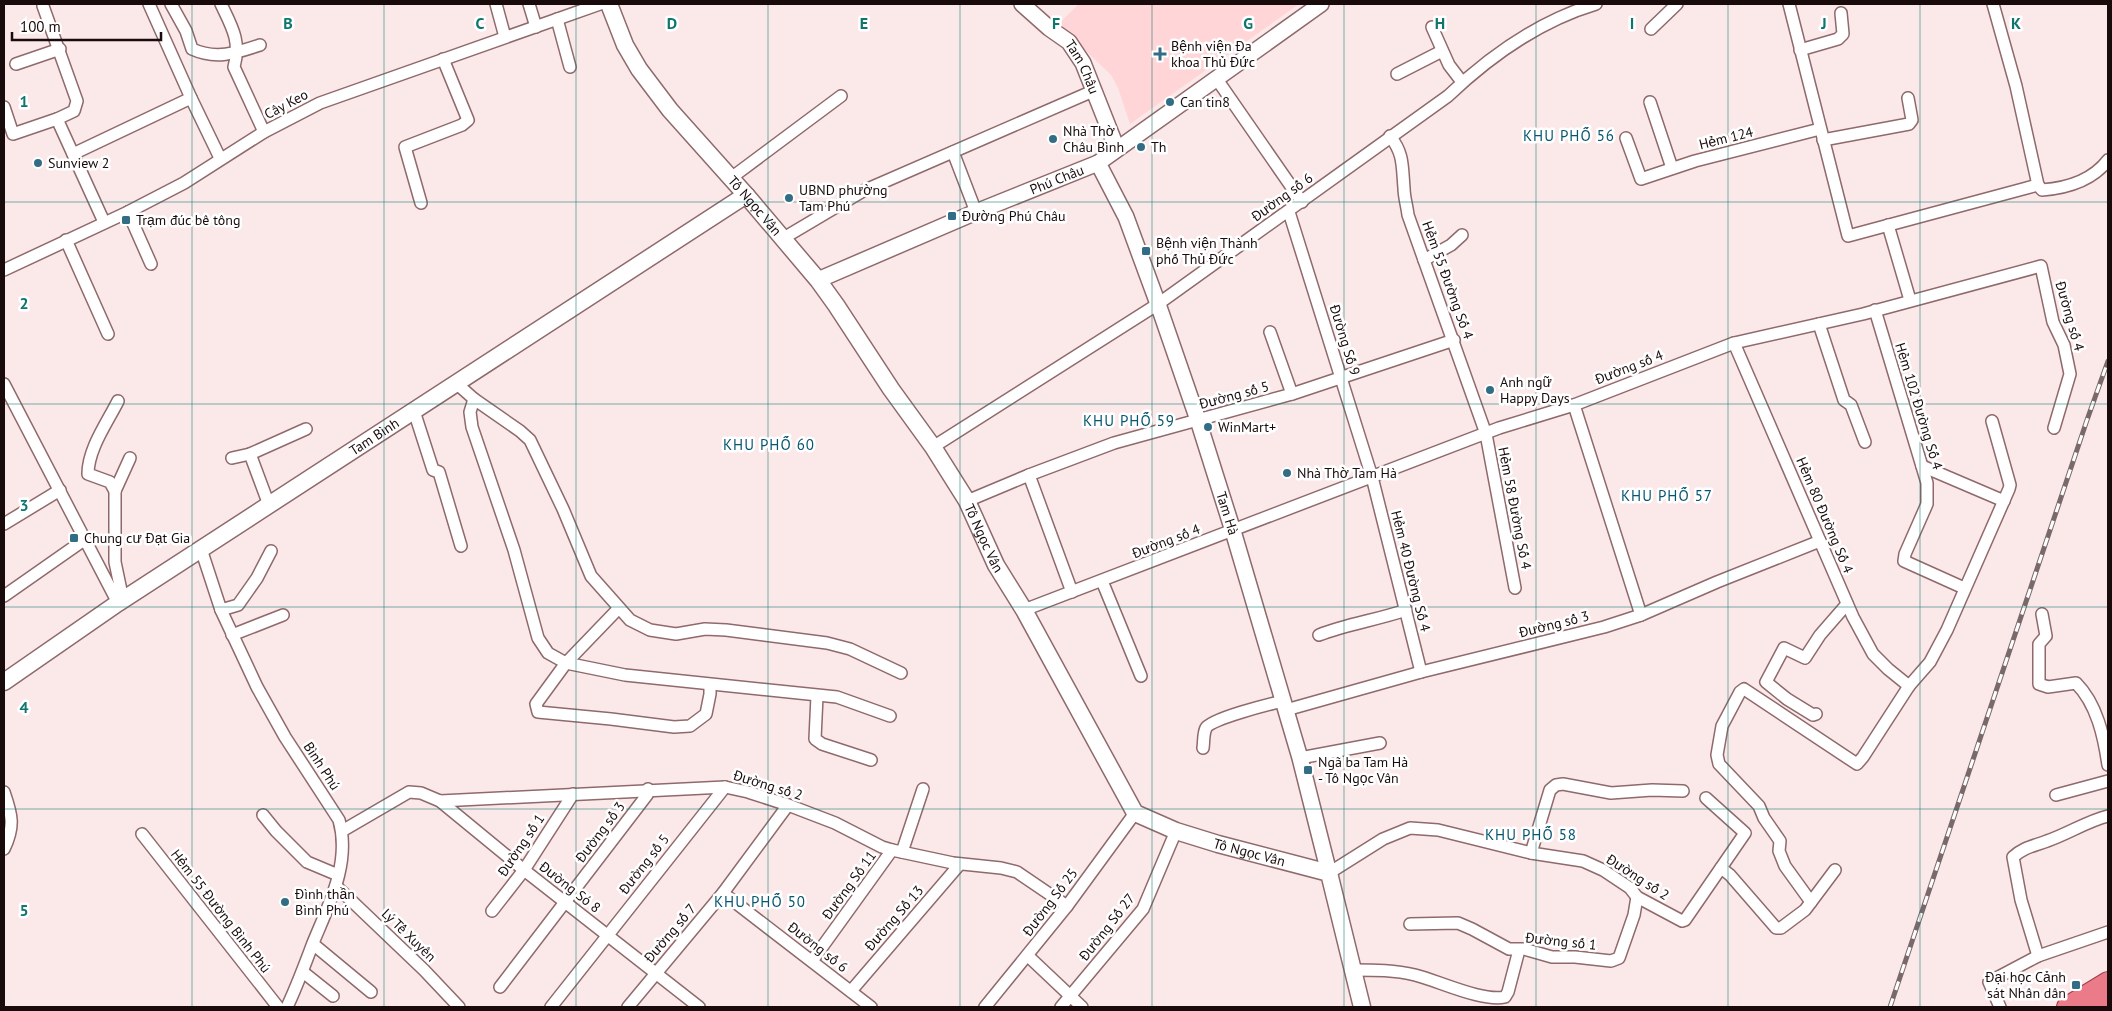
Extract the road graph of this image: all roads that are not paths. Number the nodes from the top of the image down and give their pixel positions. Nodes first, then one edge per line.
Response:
1 (149, 4) edge
2 (171, 4) edge
3 (221, 4) edge
4 (496, 4) edge
5 (529, 4) edge
6 (600, 4) edge
7 (609, 4) edge
8 (1022, 4) edge
9 (1321, 4) edge
10 (1594, 4) edge
11 (1677, 4) edge
12 (1789, 4) edge
13 (1993, 4) edge
14 (44, 6) dead end
15 (574, 8) edge
16 (1841, 13) dead end
17 (557, 19) junction
18 (536, 26) junction
19 (1432, 28) dead end
20 (1651, 29) dead end
21 (506, 37) junction
22 (260, 44) dead end
23 (60, 50) junction
24 (1800, 50) junction
25 (1442, 51) junction
26 (238, 52) junction
27 (443, 59) junction
28 (16, 64) dead end
29 (570, 67) dead end
30 (1397, 74) dead end
31 (1216, 78) junction
32 (1462, 82) junction
33 (1094, 91) junction
34 (841, 96) dead end
35 (190, 98) junction
36 (1908, 98) dead end
37 (1650, 102) dead end
38 (4, 106) edge
39 (57, 119) junction
40 (264, 132) junction
41 (1822, 135) junction
42 (1390, 136) junction
43 (1626, 138) dead end
44 (1117, 149) junction
45 (953, 152) junction
46 (73, 154) junction
47 (220, 158) junction
48 (2108, 160) edge
49 (1098, 163) junction
50 (1672, 168) junction
51 (731, 178) junction
52 (2038, 185) junction
53 (746, 195) junction
54 (1302, 202) junction
55 (421, 203) dead end
56 (128, 212) junction
57 (976, 212) junction
58 (1289, 212) junction
59 (104, 222) junction
60 (1888, 225) junction
61 (1462, 234) dead end
62 (782, 239) junction
63 (66, 240) junction
64 (1424, 260) junction
65 (151, 264) dead end
66 (4, 270) edge
67 (818, 280) junction
68 (1910, 300) junction
69 (1158, 304) junction
70 (1875, 310) junction
71 (1819, 324) junction
72 (1270, 332) dead end
73 (108, 334) dead end
74 (1454, 340) junction
75 (1734, 344) junction
76 (1341, 378) junction
77 (4, 384) edge
78 (456, 384) junction
79 (1292, 394) junction
80 (474, 399) junction
81 (118, 401) dead end
82 (1574, 404) junction
83 (414, 411) junction
84 (1198, 420) junction
85 (1992, 421) dead end
86 (2054, 428) dead end
87 (306, 429) dead end
88 (1486, 434) junction
89 (1865, 442) dead end
90 (933, 447) junction
91 (250, 454) junction
92 (130, 458) dead end
93 (232, 458) dead end
94 (1922, 466) junction
95 (1029, 475) junction
96 (1372, 477) junction
97 (60, 490) junction
98 (115, 491) junction
99 (967, 501) junction
100 (2004, 501) junction
101 (270, 505) junction
102 (4, 524) edge
103 (1233, 531) junction
104 (84, 540) junction
105 (1820, 541) junction
106 (461, 546) dead end
107 (201, 549) junction
108 (271, 552) dead end
109 (1102, 581) junction
110 (1515, 588) dead end
111 (1964, 588) junction
112 (1072, 592) junction
113 (4, 596) edge
114 (120, 602) junction
115 (1847, 604) junction
116 (618, 609) junction
117 (221, 610) junction
118 (1024, 610) junction
119 (1406, 610) junction
120 (2042, 614) dead end
121 (283, 615) dead end
122 (1641, 615) junction
123 (232, 635) junction
124 (1319, 635) dead end
125 (566, 663) junction
126 (1421, 672) junction
127 (901, 673) dead end
128 (1142, 676) dead end
129 (4, 682) edge
130 (710, 684) junction
131 (1909, 686) junction
132 (817, 696) junction
133 (1284, 705) junction
134 (1816, 714) dead end
135 (890, 716) dead end
136 (1380, 743) dead end
137 (1203, 748) dead end
138 (2107, 748) edge
139 (1300, 758) junction
140 (871, 760) dead end
141 (2108, 765) edge
142 (2108, 780) edge
143 (724, 787) junction
144 (648, 789) junction
145 (924, 789) dead end
146 (1683, 791) dead end
147 (4, 792) edge
148 (573, 794) junction
149 (2056, 795) dead end
150 (1706, 798) dead end
151 (440, 800) junction
152 (788, 805) junction
153 (1135, 812) junction
154 (263, 815) dead end
155 (2108, 816) edge
156 (342, 831) junction
157 (1176, 831) junction
158 (142, 834) dead end
159 (4, 849) edge
160 (897, 851) junction
161 (1531, 853) junction
162 (960, 864) junction
163 (1721, 868) junction
164 (524, 870) junction
165 (1835, 870) dead end
166 (1329, 873) junction
167 (337, 880) junction
168 (723, 893) junction
169 (1638, 897) junction
170 (565, 902) junction
171 (1811, 902) junction
172 (1067, 906) junction
173 (492, 911) dead end
174 (1410, 924) dead end
175 (2108, 932) edge
176 (607, 935) junction
177 (313, 944) junction
178 (1518, 950) junction
179 (1028, 956) junction
180 (2038, 956) junction
181 (812, 961) junction
182 (1354, 970) junction
183 (303, 972) junction
184 (656, 974) junction
185 (2108, 982) edge
186 (500, 987) dead end
187 (851, 991) junction
188 (371, 992) dead end
189 (333, 996) dead end
190 (1070, 996) junction
191 (2108, 998) edge
192 (278, 1007) edge
193 (287, 1007) edge
194 (459, 1007) edge
195 (551, 1007) edge
196 (628, 1007) edge
197 (699, 1007) edge
198 (871, 1007) edge
199 (985, 1007) edge
200 (1061, 1007) edge
201 (1082, 1007) edge
202 (1362, 1007) edge
203 (2000, 1007) edge
204 (2067, 1007) edge
205 (2094, 1007) edge

1 - 35 street
2 - 26 street
3 - 26 street
4 - 21 street
5 - 18 street
6 - 15 street, Cây Keo
7 - 51 main road, Tô Ngọc Vân
8 - 33 street, Tam Châu
9 - 31 street, Phú Châu
10 - 32 street, Đường số 6
11 - 20 street
12 - 24 street
13 - 52 street
14 - 23 street
15 - 17 street, Cây Keo
16 - 24 street
17 - 18 street, Cây Keo
17 - 29 street
18 - 21 street, Cây Keo
19 - 25 street
21 - 27 street, Cây Keo
22 - 26 street
23 - 28 street
23 - 39 street
24 - 41 street
25 - 30 street
25 - 32 street
26 - 40 street
27 - 40 street, Cây Keo
27 - 55 street
31 - 44 street, Phú Châu
31 - 54 street
32 - 42 street, Đường số 6
33 - 44 street, Tam Châu
33 - 45 street
34 - 51 street
35 - 46 street
35 - 47 street
36 - 41 street, Hẻm 124
37 - 50 street
38 - 39 street
39 - 46 street
40 - 47 street, Cây Keo
41 - 50 street, Hẻm 124
41 - 60 street
42 - 54 street, Đường số 6
42 - 64 street, Hẻm 55 Đường Số 4
43 - 50 street, Hẻm 124
44 - 49 street, Phú Châu
45 - 57 street
45 - 62 street
46 - 59 street
47 - 56 street, Cây Keo
48 - 52 street
49 - 57 street, Phú Châu
49 - 69 street, Tam Hà
51 - 53 main road, Tô Ngọc Vân
52 - 60 street
53 - 62 main road, Tô Ngọc Vân
53 - 78 main road, Tam Bình
54 - 58 street, Đường số 6
56 - 59 street, Cây Keo
56 - 65 street
57 - 67 street, Phú Châu
58 - 69 street, Đường số 6
58 - 76 street, Đường Số 9
59 - 63 street, Cây Keo
60 - 68 street
61 - 64 street
62 - 67 main road, Tô Ngọc Vân
63 - 66 street, Cây Keo
63 - 73 street
64 - 74 street, Hẻm 55 Đường Số 4
67 - 90 main road, Tô Ngọc Vân
68 - 70 street, Đường số 4
68 - 86 street, Đường số 4
69 - 84 street, Tam Hà
69 - 90 street, Đường số 6
70 - 71 street, Đường số 4
70 - 94 street, Hẻm 102 Đường Số 4
71 - 75 street, Đường số 4
71 - 89 street
72 - 79 street
74 - 76 street, Đường số 5
74 - 88 street, Hẻm 55 Đường Số 4
75 - 82 street, Đường số 4
75 - 105 street, Hẻm 80 Đường Số 4
76 - 79 street, Đường số 5
76 - 96 street, Đường Số 9
77 - 97 street
78 - 80 street
78 - 83 main road, Tam Bình
79 - 84 street, Đường số 5
80 - 116 street
80 - 125 street
81 - 98 street
82 - 88 street, Đường số 4
82 - 122 street
83 - 101 main road, Tam Bình
83 - 106 street
84 - 95 street, Đường số 5
84 - 103 street, Tam Hà
85 - 100 street
87 - 91 street
88 - 96 street, Đường số 4
88 - 110 street, Hẻm 58 Đường Số 4
90 - 99 main road, Tô Ngọc Vân
91 - 93 street
91 - 101 street
92 - 98 street
94 - 100 street
94 - 111 street, Hẻm 102 Đường Số 4
95 - 99 street, Đường số 5
95 - 112 street
96 - 103 street, Đường số 4
96 - 119 street, Hẻm 40 Đường Số 4
97 - 102 street
97 - 104 street
98 - 114 street
99 - 118 main road, Tô Ngọc Vân
100 - 111 street
101 - 107 main road, Tam Bình
103 - 109 street, Đường số 4
103 - 133 street, Tam Hà
104 - 113 street
104 - 114 street
105 - 115 street, Hẻm 80 Đường Số 4
105 - 122 street, Đường số 3
107 - 114 main road, Tam Bình
107 - 117 street, Bình Phú
108 - 117 street
109 - 112 street, Đường số 4
109 - 128 street
111 - 131 street
112 - 118 street, Đường số 4
114 - 129 main road, Tam Bình
115 - 131 street, Hẻm 80 Đường Số 4
115 - 134 street
116 - 125 street
116 - 127 street
117 - 123 street, Bình Phú
118 - 153 main road, Tô Ngọc Vân
119 - 124 street
119 - 126 street, Hẻm 40 Đường Số 4
120 - 138 street
121 - 123 street
122 - 126 street, Đường số 3
123 - 156 street, Bình Phú
125 - 130 street
125 - 130 street
126 - 133 street, Đường số 3
130 - 132 street
131 - 171 street
132 - 135 street
132 - 140 street
133 - 137 street, Đường số 3
133 - 139 street, Tam Hà
136 - 139 street
138 - 141 street
139 - 166 street, Tam Hà
142 - 149 street
143 - 144 street, Đường số 2
143 - 152 street, Đường số 2
143 - 176 street, Đường số 5
144 - 148 street, Đường số 2
144 - 170 street, Đường số 3
145 - 160 street, Đường Số 11
146 - 161 street
147 - 159 street
148 - 151 street, Đường số 2
148 - 164 street, Đường số 1
150 - 163 street
151 - 156 street, Đường Só 8
151 - 164 street, Đường Só 8
152 - 160 street, Đường số 2
152 - 168 street, Đường số 7
153 - 157 main road, Tô Ngọc Vân
153 - 172 street, Đường Số 25
154 - 167 street
155 - 180 street
156 - 167 street, Bình Phú
157 - 166 main road, Tô Ngọc Vân
157 - 190 street, Đường Số 27
158 - 192 street, Hẻm 55 Đường Bình Phú
160 - 162 street, Đường số 2
160 - 181 street, Đường Số 11
161 - 166 street, Đường số 2
161 - 169 street, Đường số 2
162 - 172 street, Đường số 2
162 - 187 street, Đường Số 13
163 - 169 street, Đường số 2
163 - 171 street
164 - 170 street, Đường Só 8
164 - 173 street, Đường số 1
165 - 171 street
166 - 182 main road
167 - 177 street, Bình Phú
167 - 194 street, Lý Tế Xuyên
168 - 181 street, Đường số 6
168 - 184 street, Đường số 7
169 - 178 street, Đường số 1
170 - 176 street, Đường Só 8
170 - 186 street, Đường số 3
172 - 179 street, Đường Số 25
174 - 178 street
175 - 180 street
176 - 184 street, Đường Só 8
176 - 195 street, Đường số 5
177 - 183 street, Bình Phú
177 - 188 street
178 - 182 street, Đường số 1
179 - 190 street
179 - 199 street, Đường Số 25
180 - 203 street
181 - 187 street, Đường số 6
182 - 202 main road
183 - 189 street
183 - 193 street, Bình Phú
184 - 196 street, Đường số 7
184 - 197 street, Đường Só 8
185 - 204 highway
187 - 198 street, Đường số 6
190 - 200 street, Đường Số 27
190 - 201 street
191 - 205 highway

